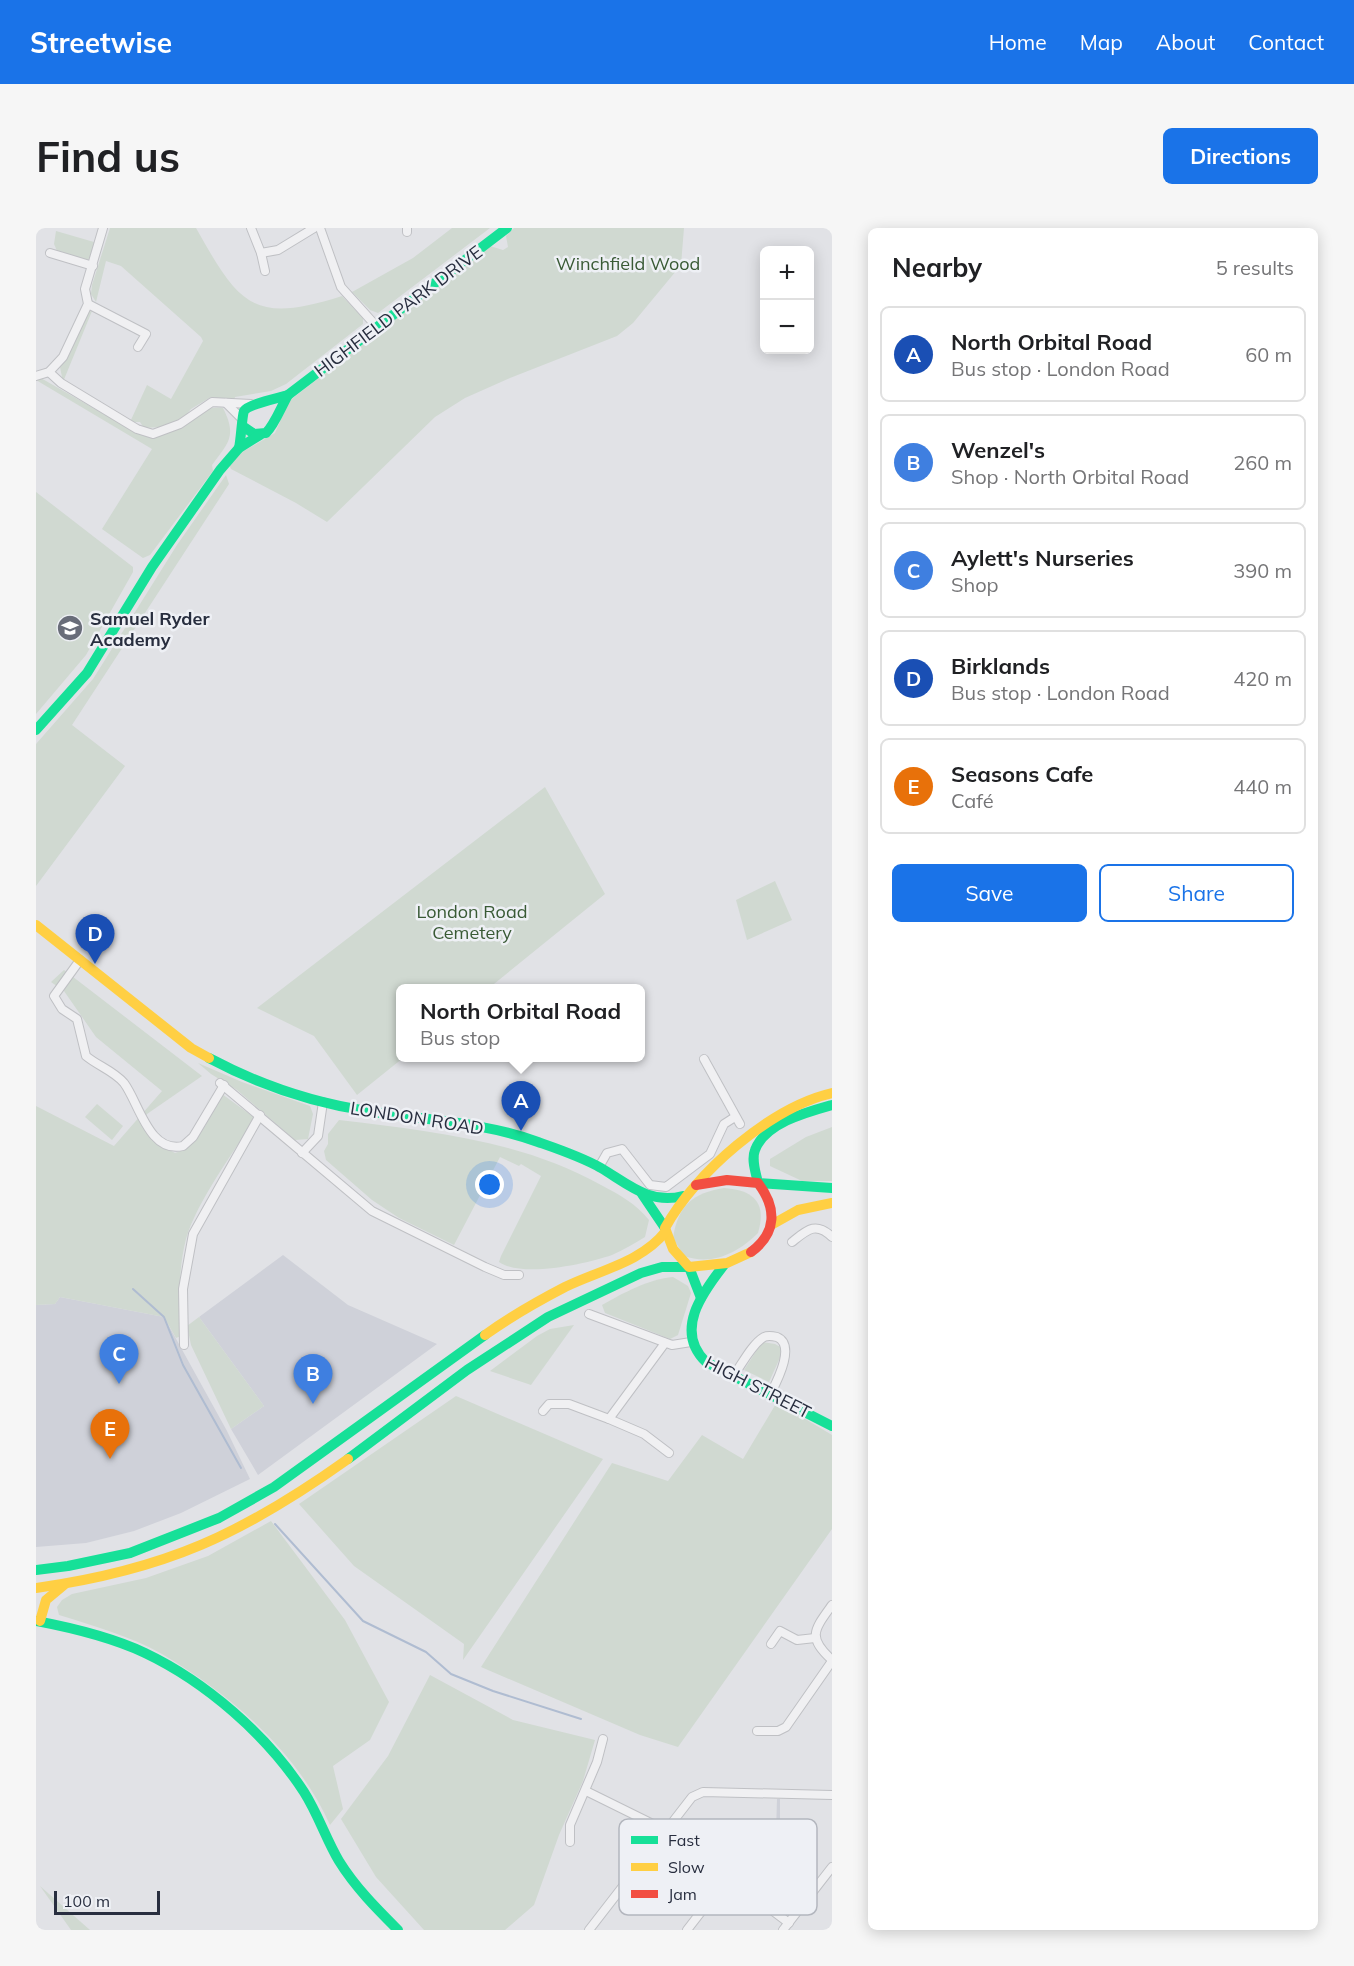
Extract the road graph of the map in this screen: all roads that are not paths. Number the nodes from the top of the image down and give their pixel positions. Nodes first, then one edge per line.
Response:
1 (103, 228) edge
2 (251, 228) edge
3 (314, 228) edge
4 (320, 228) edge
5 (507, 228) edge
6 (51, 253) dead end
7 (261, 253) junction
8 (93, 266) junction
9 (265, 271) dead end
10 (88, 304) junction
11 (377, 327) junction
12 (138, 347) dead end
13 (49, 372) junction
14 (36, 376) edge
15 (288, 394) junction
16 (226, 403) junction
17 (265, 403) junction
18 (251, 404) junction
19 (275, 416) junction
20 (243, 423) junction
21 (260, 435) junction
22 (239, 448) junction
23 (36, 730) edge
24 (36, 925) edge
25 (80, 960) junction
26 (704, 1059) dead end
27 (832, 1093) edge
28 (323, 1102) junction
29 (832, 1105) edge
30 (260, 1115) junction
31 (302, 1153) junction
32 (599, 1167) junction
33 (758, 1183) junction
34 (696, 1185) junction
35 (832, 1188) edge
36 (642, 1194) junction
37 (683, 1197) junction
38 (832, 1203) edge
39 (773, 1224) junction
40 (666, 1229) junction
41 (832, 1237) edge
42 (792, 1242) dead end
43 (724, 1265) junction
44 (689, 1266) junction
45 (519, 1275) dead end
46 (701, 1298) junction
47 (589, 1314) dead end
48 (691, 1342) junction
49 (665, 1343) junction
50 (184, 1345) dead end
51 (734, 1375) junction
52 (771, 1393) junction
53 (543, 1412) dead end
54 (609, 1419) junction
55 (832, 1426) edge
56 (669, 1453) dead end
57 (36, 1570) edge
58 (66, 1584) junction
59 (36, 1588) edge
60 (38, 1603) edge
61 (832, 1605) edge
62 (38, 1621) edge
63 (815, 1638) junction
64 (771, 1644) dead end
65 (832, 1660) edge
66 (757, 1731) dead end
67 (603, 1739) dead end
68 (586, 1791) junction
69 (832, 1795) edge
70 (643, 1819) edge
71 (673, 1819) edge
72 (570, 1842) dead end
73 (832, 1867) edge
74 (817, 1887) edge
75 (619, 1890) edge
76 (699, 1915) edge
77 (778, 1915) edge
78 (795, 1915) edge
79 (789, 1923) junction
80 (398, 1930) edge
81 (588, 1930) edge
82 (687, 1930) edge
83 (783, 1930) edge

1 - 8 street
2 - 7 street
3 - 7 street
4 - 11 street
5 - 11 main road, HIGHFIELD PARK DRIVE
6 - 8 street
7 - 9 street
8 - 10 street
10 - 12 street
10 - 13 street
11 - 15 main road, HIGHFIELD PARK DRIVE
13 - 14 street
13 - 16 street
15 - 17 main road, HIGHFIELD PARK DRIVE
15 - 19 main road, HIGHFIELD PARK DRIVE
16 - 18 street
16 - 20 street
17 - 18 main road, HIGHFIELD PARK DRIVE
17 - 19 main road
18 - 20 main road, HIGHFIELD PARK DRIVE
19 - 21 main road, HIGHFIELD PARK DRIVE
20 - 21 main road
20 - 22 main road, HIGHFIELD PARK DRIVE
21 - 22 main road, HIGHFIELD PARK DRIVE
22 - 23 main road, HIGHFIELD PARK DRIVE
24 - 25 main road, LONDON ROAD
25 - 28 main road, LONDON ROAD
25 - 30 street
26 - 32 street
27 - 34 main road
28 - 31 street
28 - 32 main road, LONDON ROAD
29 - 33 main road
30 - 31 street
30 - 50 street
31 - 45 street
32 - 36 main road, LONDON ROAD
33 - 34 main road
33 - 35 main road
33 - 39 main road
34 - 37 main road
36 - 37 main road, LONDON ROAD
36 - 40 main road, LONDON ROAD
37 - 40 main road
38 - 39 main road
39 - 43 main road
40 - 44 main road
40 - 57 main road
41 - 42 street
43 - 44 main road
43 - 46 main road, HIGH STREET
44 - 46 main road
44 - 58 main road
46 - 48 main road, HIGH STREET
47 - 49 street, HIGH STREET
48 - 49 street, HIGH STREET
48 - 51 main road, HIGH STREET
49 - 54 street
51 - 52 main road, HIGH STREET
51 - 52 street
52 - 55 main road, HIGH STREET
53 - 54 street
54 - 56 street
58 - 59 main road
58 - 60 main road
60 - 62 main road
61 - 63 street
62 - 80 main road
63 - 64 street
63 - 65 street
65 - 66 street
67 - 68 street
68 - 70 street
68 - 72 street
69 - 71 street
73 - 74 street
75 - 81 street
76 - 82 street
77 - 79 street
78 - 79 street
79 - 83 street

